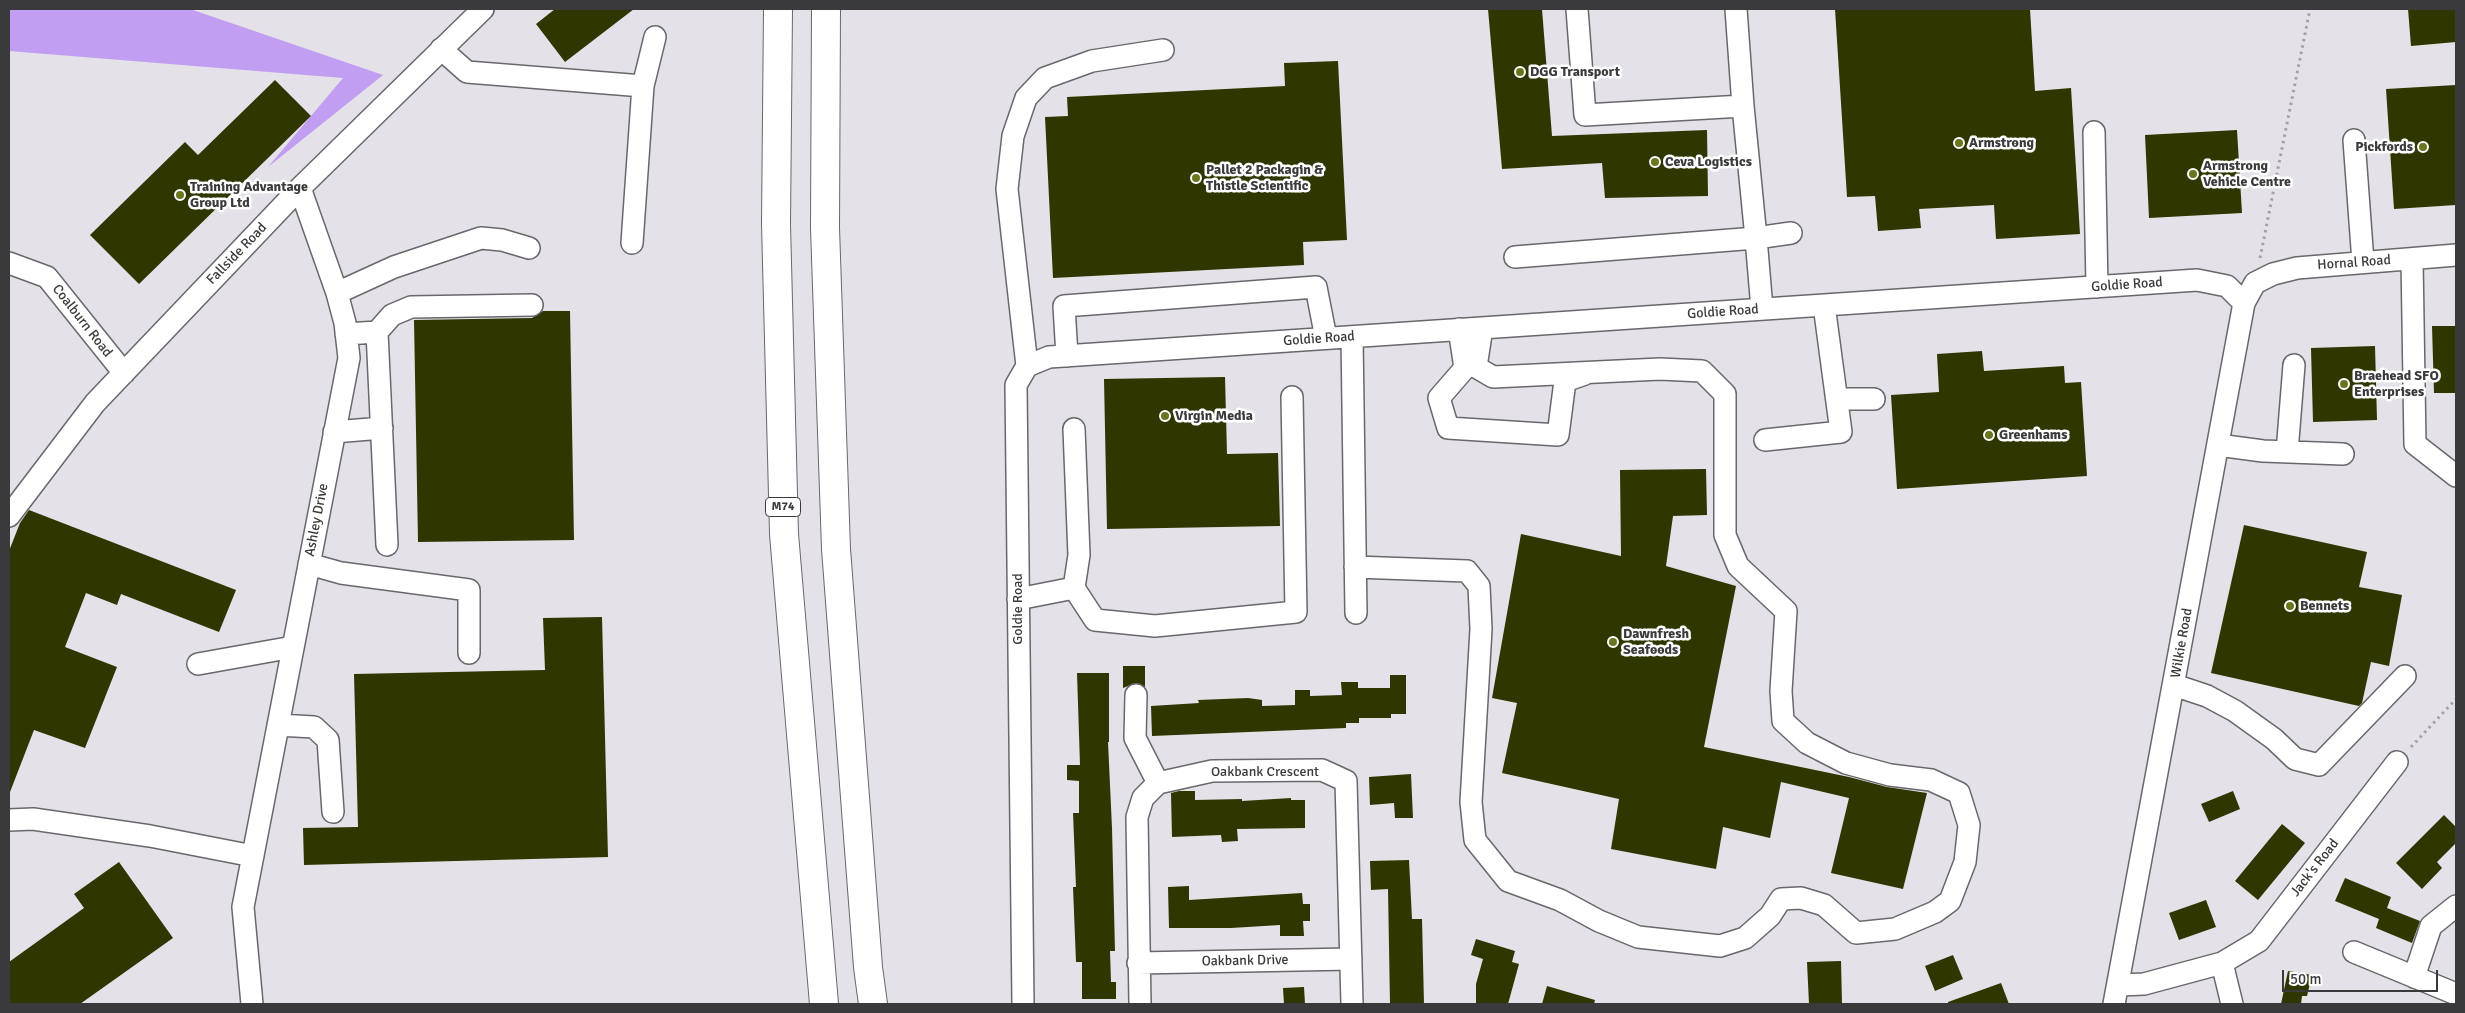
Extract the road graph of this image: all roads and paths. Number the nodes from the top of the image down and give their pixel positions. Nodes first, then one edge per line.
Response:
1 (778, 9) edge
2 (826, 9) edge
3 (1577, 9) edge
4 (1736, 9) edge
5 (2310, 9) edge
6 (476, 12) edge
7 (655, 36) dead end
8 (441, 49) junction
9 (1163, 50) dead end
10 (643, 86) junction
11 (1743, 106) junction
12 (2094, 132) dead end
13 (2354, 140) dead end
14 (300, 188) junction
15 (1791, 232) dead end
16 (1756, 238) junction
17 (632, 243) dead end
18 (529, 248) dead end
19 (1515, 256) dead end
20 (2456, 256) edge
21 (2412, 259) junction
22 (2363, 262) junction
23 (9, 263) edge
24 (2255, 283) junction
25 (2097, 287) junction
26 (337, 293) junction
27 (2244, 303) junction
28 (532, 305) dead end
29 (1824, 305) junction
30 (1762, 309) junction
31 (1482, 328) junction
32 (1459, 330) junction
33 (377, 332) junction
34 (346, 334) junction
35 (1352, 337) junction
36 (1326, 338) junction
37 (1067, 356) junction
38 (2294, 365) dead end
39 (1027, 366) junction
40 (1592, 372) junction
41 (124, 373) junction
42 (1292, 396) dead end
43 (1837, 399) junction
44 (1874, 399) dead end
45 (382, 428) junction
46 (1074, 429) dead end
47 (334, 432) junction
48 (1765, 440) dead end
49 (2218, 445) junction
50 (2287, 452) junction
51 (2342, 454) dead end
52 (2456, 476) edge
53 (9, 516) edge
54 (387, 546) dead end
55 (309, 564) junction
56 (1355, 567) junction
57 (1074, 588) junction
58 (1018, 599) junction
59 (1356, 613) dead end
60 (293, 647) junction
61 (469, 653) dead end
62 (198, 664) dead end
63 (2405, 676) dead end
64 (2174, 685) junction
65 (1136, 695) dead end
66 (2456, 699) edge
67 (278, 725) junction
68 (2397, 762) joint
69 (1158, 783) junction
70 (333, 812) dead end
71 (9, 820) edge
72 (252, 856) junction
73 (2456, 906) edge
74 (2354, 952) dead end
75 (1351, 959) junction
76 (1138, 963) junction
77 (2222, 963) junction
78 (2414, 976) junction
79 (2456, 994) edge
80 (2116, 995) edge
81 (252, 1004) edge
82 (824, 1004) edge
83 (873, 1004) edge
84 (1023, 1004) edge
85 (1140, 1004) edge
86 (1352, 1004) edge
87 (2232, 1004) edge

1 - 82 highway, M74
2 - 83 highway
3 - 11 street
4 - 11 street
5 - 24 path
6 - 8 street, Fallside Road
7 - 10 street
8 - 10 street
8 - 14 street, Fallside Road
9 - 39 street
10 - 17 street
11 - 16 street
12 - 25 street
13 - 22 street
14 - 26 street, Ashley Drive
14 - 41 street, Fallside Road
15 - 16 street
16 - 19 street
16 - 30 street
18 - 26 street
20 - 21 street, Hornal Road
21 - 22 street, Hornal Road
21 - 52 street
22 - 24 street, Hornal Road
23 - 41 street, Coalburn Road
24 - 27 street, Wilkie Road
25 - 27 street, Goldie Road
25 - 29 street, Goldie Road
26 - 34 street, Ashley Drive
27 - 49 street, Wilkie Road
28 - 33 street
29 - 30 street, Goldie Road
29 - 43 street
30 - 31 street, Goldie Road
31 - 32 street, Goldie Road
31 - 40 street
32 - 35 street, Goldie Road
32 - 40 street
33 - 34 street
33 - 45 street
34 - 47 street, Ashley Drive
35 - 36 street, Goldie Road
35 - 56 street
36 - 37 street, Goldie Road
36 - 37 street
37 - 39 street, Goldie Road
38 - 50 street
39 - 58 street, Goldie Road
40 - 56 street
41 - 53 street, Fallside Road
42 - 57 street
43 - 44 street
43 - 48 street
45 - 47 street
45 - 54 street
46 - 57 street
47 - 55 street, Ashley Drive
49 - 50 street
49 - 64 street, Wilkie Road
50 - 51 street
55 - 60 street, Ashley Drive
55 - 61 street
56 - 59 street
57 - 58 street
58 - 84 street, Goldie Road
60 - 62 street
60 - 67 street, Ashley Drive
63 - 64 street
64 - 80 street, Wilkie Road
65 - 69 street
66 - 68 path
67 - 70 street
67 - 72 street, Ashley Drive
68 - 77 street, Jack's Road
69 - 75 street, Oakbank Crescent
69 - 76 street
71 - 72 street
72 - 81 street, Ashley Drive
73 - 78 street
74 - 78 street
75 - 76 street, Oakbank Drive
75 - 86 street, Oakbank Crescent
76 - 85 street
77 - 80 street, Jack's Road
77 - 87 street
78 - 79 street

